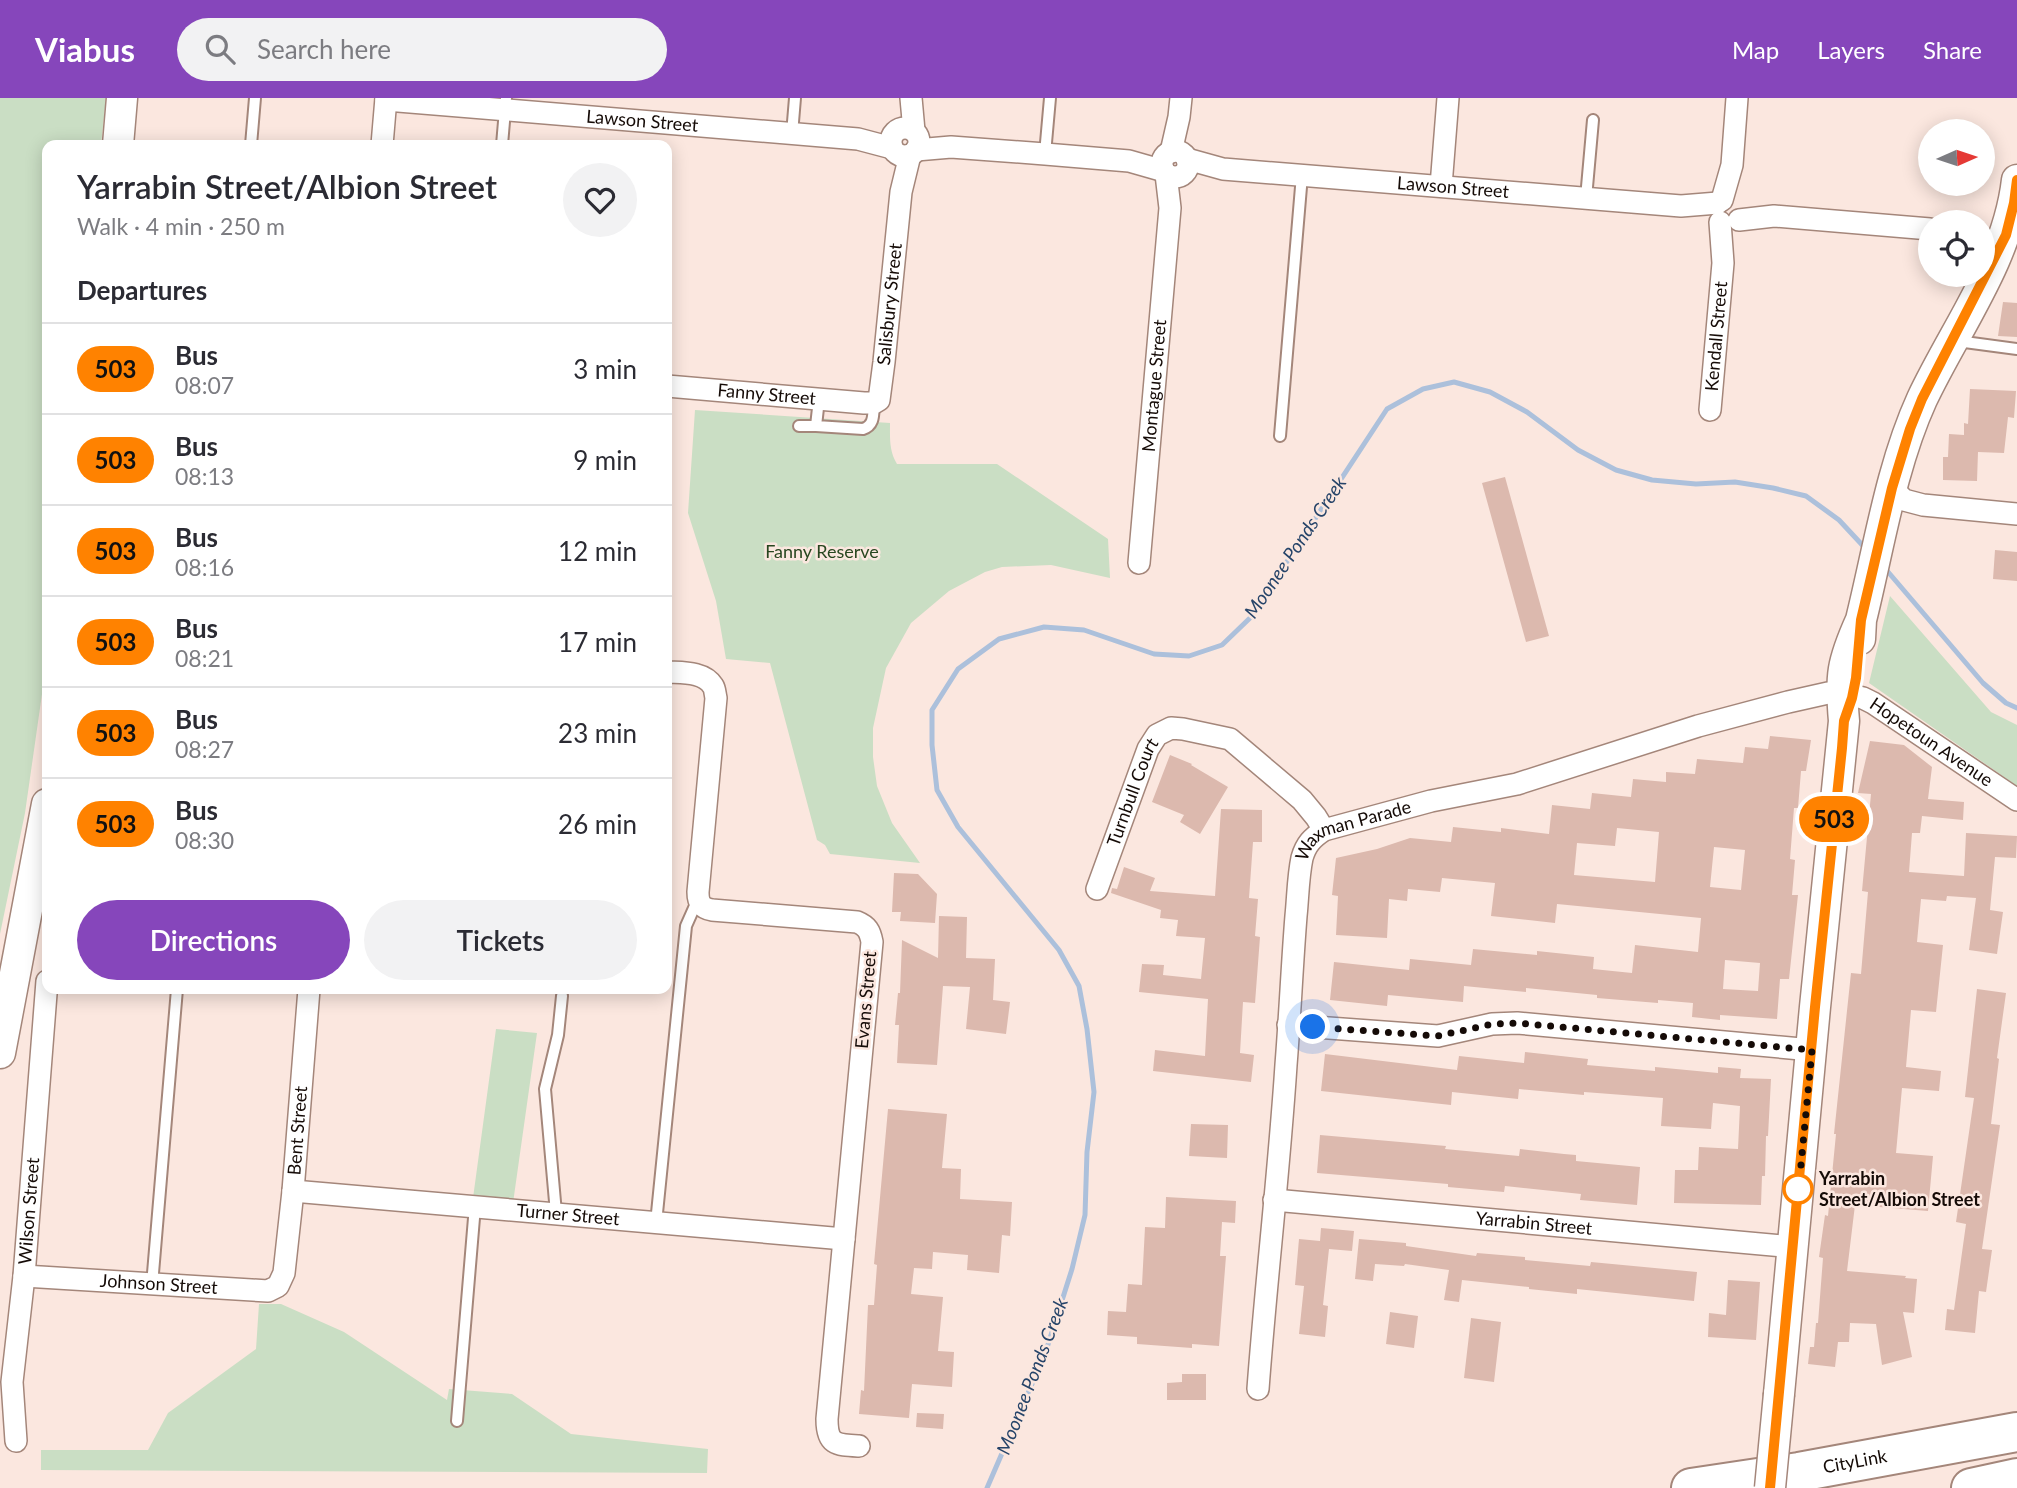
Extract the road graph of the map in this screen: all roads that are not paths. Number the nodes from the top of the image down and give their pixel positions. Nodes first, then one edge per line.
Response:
1 (122, 98) edge
2 (255, 98) edge
3 (795, 98) edge
4 (910, 98) edge
5 (1050, 98) edge
6 (1448, 98) edge
7 (1737, 98) edge
8 (386, 99) edge
9 (506, 104) edge
10 (1180, 108) edge
11 (1592, 120) dead end
12 (792, 134) junction
13 (118, 140) edge
14 (251, 140) edge
15 (382, 140) edge
16 (502, 140) edge
17 (905, 142) junction
18 (1045, 154) junction
19 (1175, 165) junction
20 (1303, 175) junction
21 (2017, 180) edge
22 (1441, 186) junction
23 (1586, 198) junction
24 (1728, 211) junction
25 (1918, 228) edge
26 (2011, 235) edge
27 (1953, 340) junction
28 (2017, 349) edge
29 (672, 386) edge
30 (819, 399) junction
31 (869, 403) junction
32 (1710, 410) dead end
33 (799, 425) dead end
34 (816, 426) junction
35 (1280, 436) dead end
36 (1892, 488) junction
37 (2017, 514) edge
38 (1139, 563) dead end
39 (672, 673) edge
40 (1846, 703) junction
41 (2017, 800) edge
42 (1324, 830) junction
43 (42, 855) edge
44 (1097, 889) dead end
45 (698, 899) junction
46 (46, 994) edge
47 (177, 994) edge
48 (309, 994) edge
49 (562, 996) dead end
50 (1289, 1025) junction
51 (1812, 1050) junction
52 (0, 1053) edge
53 (293, 1191) junction
54 (1274, 1200) junction
55 (475, 1206) junction
56 (556, 1213) junction
57 (656, 1223) junction
58 (844, 1239) junction
59 (1793, 1247) junction
60 (284, 1273) joint
61 (24, 1276) junction
62 (152, 1285) junction
63 (1258, 1389) dead end
64 (2017, 1419) edge
65 (457, 1421) dead end
66 (2017, 1432) edge
67 (16, 1441) dead end
68 (859, 1446) dead end
69 (1931, 1448) junction
70 (2017, 1478) edge
71 (1691, 1488) edge
72 (1770, 1488) edge
73 (1970, 1488) edge

1 - 13 street
2 - 14 lane
3 - 12 lane
4 - 17 street, Salisbury Street
5 - 18 lane
6 - 22 street
7 - 24 street, Kendall Street
8 - 9 street, Lawson Street
8 - 15 street
9 - 12 street, Lawson Street
9 - 16 lane
10 - 19 street, Montague Street
11 - 23 lane
12 - 17 street, Lawson Street
17 - 18 street, Lawson Street
17 - 31 street, Salisbury Street
18 - 19 street, Lawson Street
19 - 20 street, Lawson Street
19 - 38 street, Montague Street
20 - 22 street, Lawson Street
20 - 35 lane
21 - 26 street
22 - 23 street, Lawson Street
23 - 24 street, Lawson Street
24 - 25 street, Lawson Street
24 - 32 street, Kendall Street
26 - 27 street
27 - 28 lane
27 - 36 street
29 - 30 street, Fanny Street
30 - 31 street, Fanny Street
30 - 34 lane
31 - 34 lane
33 - 34 lane
36 - 37 street
36 - 40 street
39 - 45 street
40 - 41 street, Hopetoun Avenue
40 - 42 street, Waxman Parade
40 - 51 street
42 - 44 street, Turnbull Court
42 - 50 street, Waxman Parade
43 - 52 street
45 - 57 lane
45 - 58 street, Evans Street
46 - 61 street, Wilson Street
47 - 62 lane
48 - 53 street, Bent Street
49 - 56 lane
50 - 51 street
50 - 54 street, Waxman Parade
51 - 59 street
53 - 55 street, Turner Street
53 - 60 street, Bent Street
54 - 59 street, Yarrabin Street
54 - 63 street, Waxman Parade
55 - 56 street, Turner Street
55 - 65 lane
56 - 57 street, Turner Street
57 - 58 street, Turner Street
58 - 68 street, Evans Street
59 - 72 street, bridge
60 - 62 street, Johnson Street
61 - 62 street, Johnson Street
61 - 67 street, Wilson Street
64 - 69 highway
66 - 69 highway, CityLink
69 - 71 highway, CityLink
70 - 73 highway

